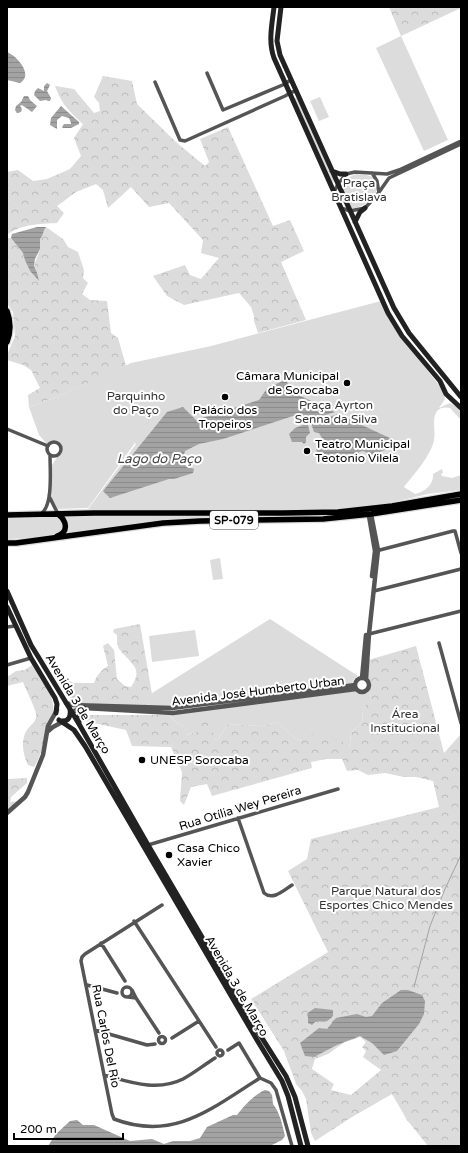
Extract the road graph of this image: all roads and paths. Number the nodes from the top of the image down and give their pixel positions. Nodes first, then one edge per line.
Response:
1 (274, 7) edge
2 (281, 7) edge
3 (207, 73) dead end
4 (292, 81) junction
5 (155, 82) dead end
6 (285, 84) junction
7 (297, 93) junction
8 (291, 95) junction
9 (461, 141) edge
10 (461, 144) edge
11 (332, 171) junction
12 (371, 173) junction
13 (346, 174) junction
14 (338, 184) junction
15 (334, 192) junction
16 (379, 193) junction
17 (341, 208) junction
18 (365, 208) junction
19 (350, 211) junction
20 (355, 222) junction
21 (7, 311) edge
22 (7, 342) edge
23 (450, 383) junction
24 (443, 389) junction
25 (461, 398) edge
26 (454, 402) junction
27 (461, 408) edge
28 (7, 429) edge
29 (48, 446) junction
30 (50, 455) junction
31 (461, 494) edge
32 (49, 497) junction
33 (461, 500) edge
34 (58, 514) junction
35 (370, 514) junction
36 (7, 515) edge
37 (40, 515) junction
38 (43, 539) junction
39 (7, 543) edge
40 (376, 551) junction
41 (461, 553) edge
42 (461, 569) edge
43 (7, 591) edge
44 (374, 591) junction
45 (7, 607) edge
46 (461, 611) edge
47 (15, 626) junction
48 (7, 627) edge
49 (369, 634) junction
50 (439, 643) dead end
51 (31, 658) junction
52 (7, 665) edge
53 (364, 678) junction
54 (356, 687) junction
55 (66, 703) junction
56 (84, 708) junction
57 (56, 712) junction
58 (71, 713) junction
59 (62, 722) junction
60 (461, 723) edge
61 (79, 724) junction
62 (47, 732) junction
63 (338, 789) dead end
64 (7, 813) edge
65 (238, 818) junction
66 (141, 842) junction
67 (148, 845) junction
68 (292, 885) dead end
69 (162, 904) dead end
70 (134, 922) junction
71 (101, 943) junction
72 (125, 981) junction
73 (86, 985) junction
74 (123, 989) junction
75 (131, 989) junction
76 (117, 993) junction
77 (125, 996) junction
78 (136, 998) junction
79 (199, 1021) junction
80 (95, 1030) junction
81 (162, 1040) junction
82 (220, 1053) junction
83 (104, 1075) junction
84 (260, 1078) junction
85 (292, 1146) edge
86 (301, 1146) edge
87 (308, 1146) edge

1 - 6 main road
2 - 4 main road
3 - 6 street
4 - 6 street
4 - 7 main road
5 - 8 street
6 - 8 main road
7 - 8 street
7 - 11 main road
8 - 15 main road
9 - 12 street
10 - 16 street
11 - 13 main road
11 - 14 main road
12 - 13 street
12 - 16 street
13 - 14 street
14 - 15 street
14 - 19 main road
15 - 17 main road
16 - 18 street
17 - 19 street
17 - 24 main road
18 - 19 street
18 - 20 main road
19 - 20 main road
20 - 23 main road
21 - 22 main road
23 - 24 main road
23 - 25 main road
24 - 26 main road
25 - 26 main road
26 - 27 main road
28 - 29 street
29 - 30 street
29 - 30 street
30 - 32 street
31 - 34 main road, SP-079
32 - 34 street
32 - 37 street
33 - 35 main road, SP-079
34 - 37 main road, SP-079
34 - 38 main road
35 - 38 main road, SP-079
35 - 40 street
36 - 37 main road, SP-079
38 - 39 main road, SP-079
40 - 41 street
40 - 44 street
40 - 53 street
42 - 44 street
43 - 55 main road, Avenida 3 de Março
44 - 49 street
45 - 47 main road, Avenida 3 de Março
46 - 49 street
47 - 48 street
47 - 51 main road, Avenida 3 de Março
49 - 53 street
50 - 60 street
51 - 52 street
51 - 57 main road, Avenida 3 de Março
53 - 54 street
53 - 54 street
54 - 55 street, Avenida José Humberto Urban
54 - 56 street, Avenida José Humberto Urban
55 - 58 main road, Avenida 3 de Março
56 - 58 street, Avenida José Humberto Urban
56 - 61 main road
57 - 58 main road
57 - 59 main road
57 - 62 street
58 - 59 main road
58 - 61 main road, Avenida 3 de Março
59 - 62 street
59 - 66 main road, Avenida 3 de Março
61 - 67 main road, Avenida 3 de Março
62 - 64 street
63 - 65 street, Rua Otília Wey Pereira
65 - 67 street, Rua Otília Wey Pereira
65 - 68 street
66 - 67 main road
66 - 86 main road, Avenida 3 de Março
67 - 87 main road, Avenida 3 de Março
69 - 70 street
70 - 71 street
70 - 79 street
71 - 72 street
71 - 73 street, Rua Carlos Del Rio
72 - 74 street
72 - 75 street
73 - 76 street
73 - 80 street, Rua Carlos Del Rio
74 - 75 street
74 - 76 street
74 - 77 street
75 - 77 street
75 - 78 street
76 - 77 street
77 - 78 street
78 - 81 street
79 - 81 street
79 - 82 street
80 - 81 street
80 - 83 street, Rua Carlos Del Rio
82 - 83 street
82 - 84 street
83 - 84 street, Rua Carlos Del Rio
84 - 85 street

